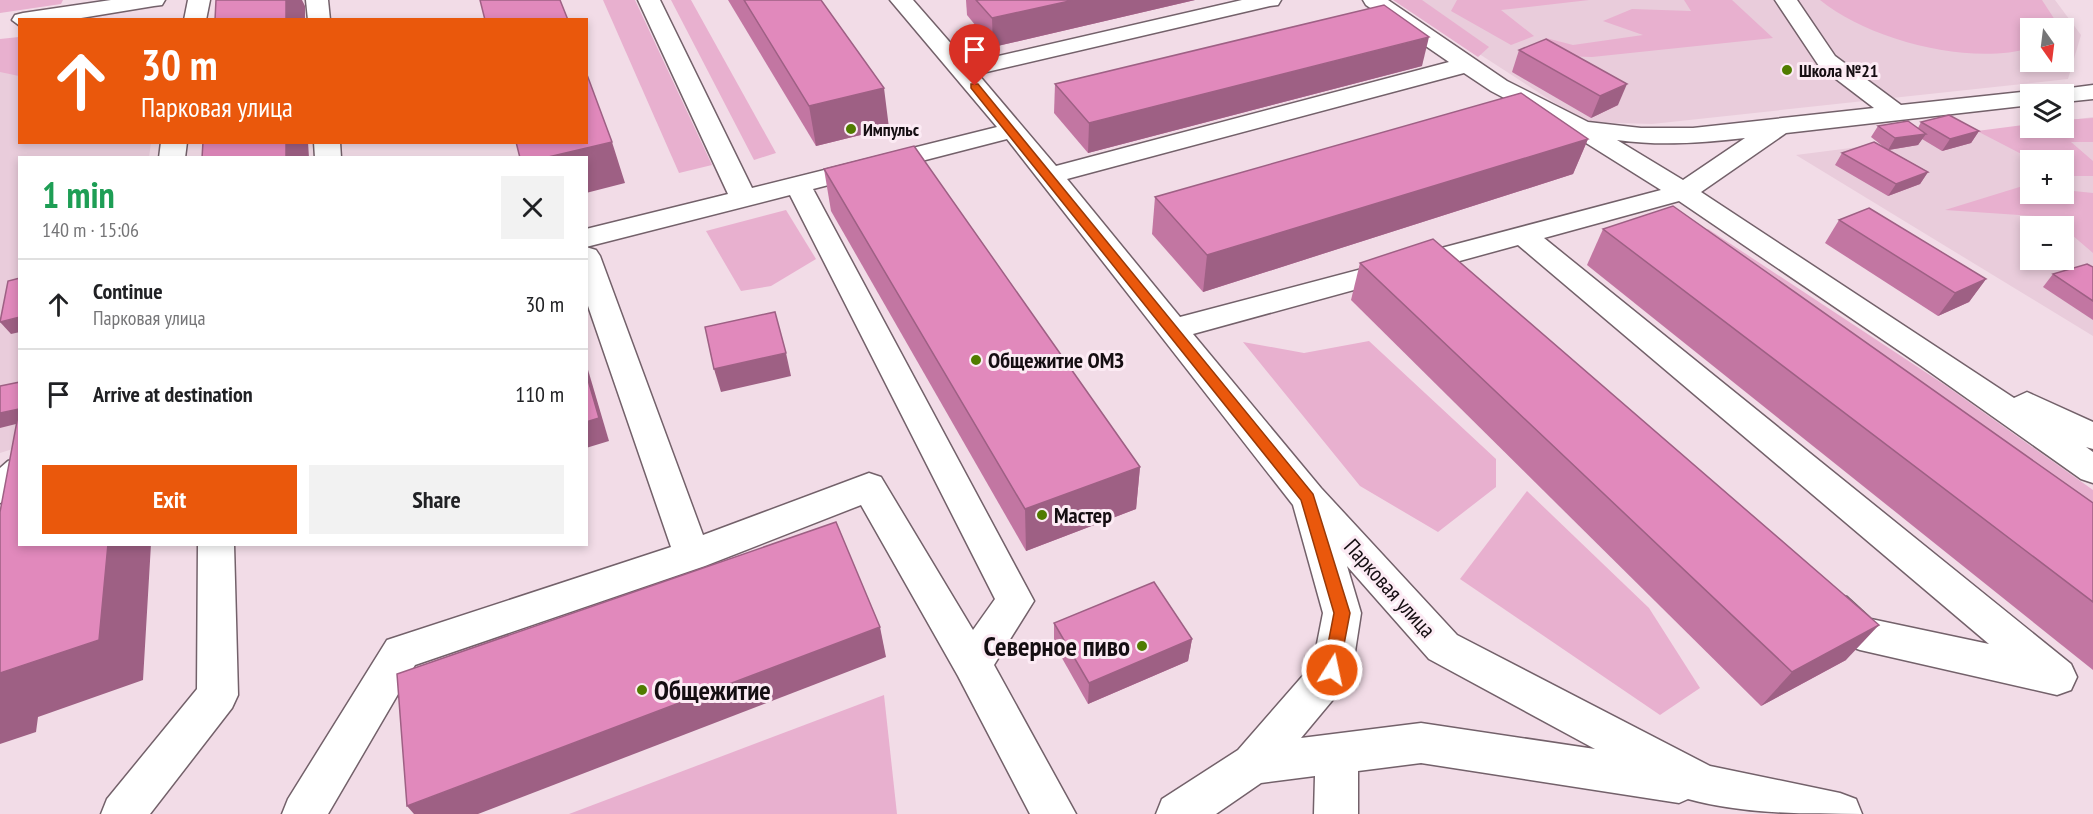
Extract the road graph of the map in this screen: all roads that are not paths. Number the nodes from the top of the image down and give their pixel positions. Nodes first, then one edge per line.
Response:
1 (154, 0) edge
2 (199, 0) edge
3 (317, 0) edge
4 (649, 0) edge
5 (901, 0) edge
6 (1270, 0) edge
7 (1374, 0) edge
8 (1786, 0) edge
9 (34, 18) edge
10 (195, 18) edge
11 (319, 18) edge
12 (18, 20) edge
13 (0, 23) edge
14 (1467, 64) junction
15 (962, 71) junction
16 (2093, 92) edge
17 (2074, 94) edge
18 (2020, 99) edge
19 (1894, 112) junction
20 (1576, 126) junction
21 (1778, 127) junction
22 (1013, 130) junction
23 (1049, 176) junction
24 (798, 185) junction
25 (1683, 192) junction
26 (744, 199) junction
27 (1523, 235) junction
28 (588, 238) edge
29 (1432, 259) junction
30 (588, 262) edge
31 (1458, 283) edge
32 (1172, 328) junction
33 (1931, 357) junction
34 (2093, 437) edge
35 (2093, 470) edge
36 (18, 472) edge
37 (0, 489) edge
38 (1308, 498) junction
39 (216, 546) edge
40 (692, 555) junction
41 (1806, 586) edge
42 (972, 664) junction
43 (1336, 753) junction
44 (1253, 764) junction
45 (1704, 785) junction
46 (123, 814) edge
47 (304, 814) edge
48 (1054, 814) edge
49 (1178, 814) edge
50 (1336, 814) edge
51 (1840, 814) edge

1 - 9 street
2 - 10 street
3 - 11 street
4 - 26 street
5 - 15 street, Парковая улица
6 - 15 street
7 - 14 street
8 - 19 street
12 - 13 street
14 - 20 street
14 - 23 street
15 - 22 street, Парковая улица
16 - 17 street
18 - 19 street
19 - 21 street
20 - 21 street
20 - 25 street
21 - 25 street
22 - 23 street, Парковая улица
22 - 24 street
23 - 32 street, Парковая улица
24 - 26 street
24 - 42 street
25 - 27 street
25 - 33 street
26 - 28 street
27 - 29 street
27 - 41 street
29 - 31 street
29 - 32 street
30 - 40 street
32 - 38 street, Парковая улица
33 - 34 street
33 - 35 street
36 - 37 street
38 - 44 street
38 - 45 street, Парковая улица
39 - 46 street
40 - 42 street
40 - 47 street
42 - 48 street
43 - 44 street
43 - 45 street
43 - 50 street
44 - 49 street
45 - 51 street, Парковая улица

